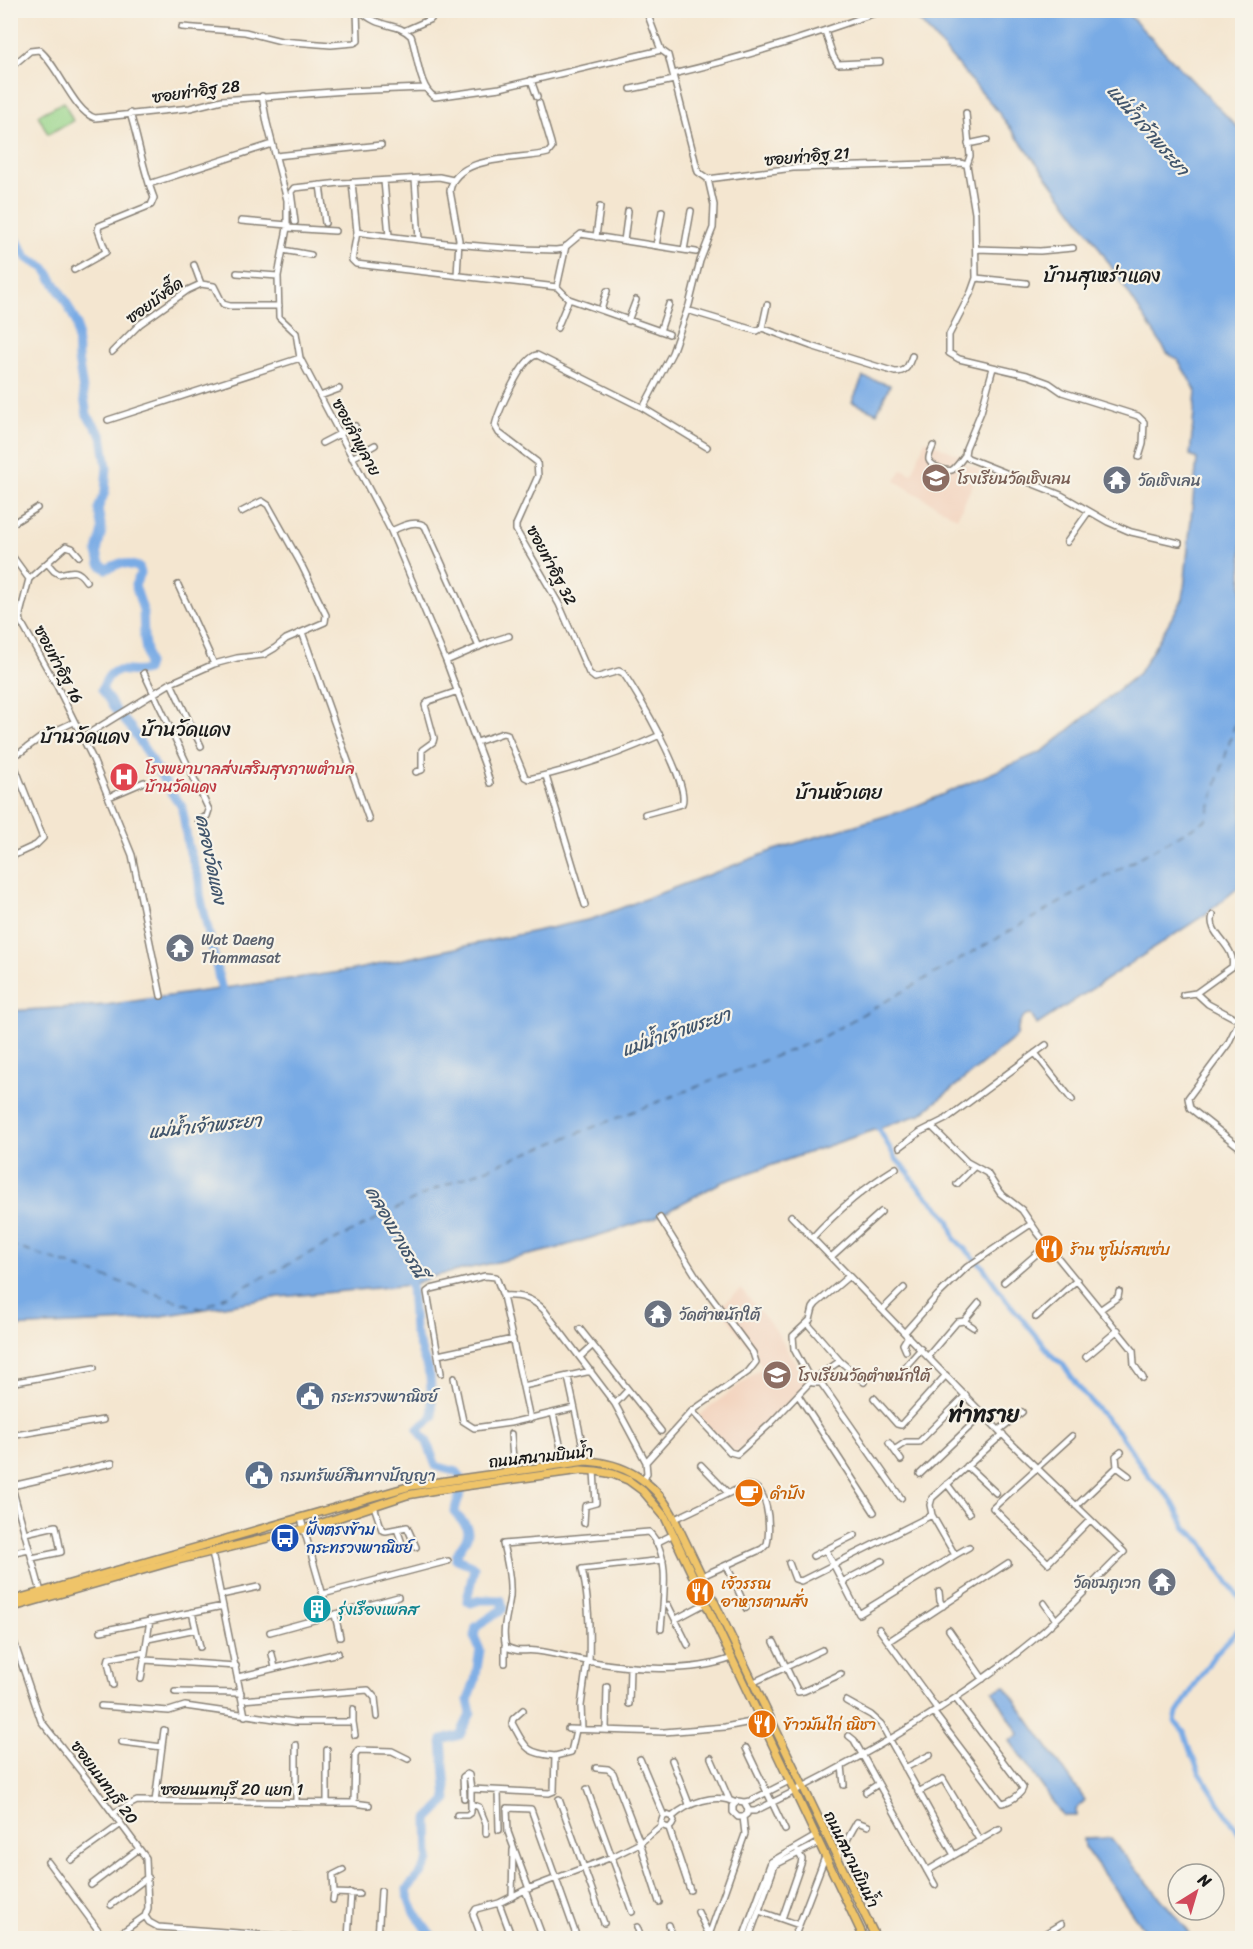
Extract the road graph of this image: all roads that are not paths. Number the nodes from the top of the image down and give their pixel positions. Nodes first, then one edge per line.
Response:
1 (359, 10) edge
2 (620, 10) edge
3 (631, 10) edge
4 (646, 10) edge
5 (878, 12) dead end
6 (431, 19) dead end
7 (182, 27) dead end
8 (406, 30) junction
9 (825, 31) junction
10 (661, 50) junction
11 (880, 62) dead end
12 (10, 69) edge
13 (673, 77) junction
14 (531, 81) junction
15 (426, 88) junction
16 (631, 89) dead end
17 (262, 96) junction
18 (130, 113) junction
19 (966, 113) dead end
20 (987, 140) dead end
21 (272, 144) junction
22 (968, 144) junction
23 (381, 145) dead end
24 (276, 156) junction
25 (967, 165) junction
26 (415, 179) junction
27 (453, 180) junction
28 (708, 180) junction
29 (384, 181) junction
30 (352, 182) junction
31 (148, 184) junction
32 (320, 185) junction
33 (600, 207) dead end
34 (691, 210) dead end
35 (628, 211) dead end
36 (662, 212) dead end
37 (241, 221) dead end
38 (295, 222) dead end
39 (325, 224) dead end
40 (288, 227) junction
41 (335, 231) dead end
42 (357, 232) junction
43 (390, 236) junction
44 (596, 237) junction
45 (419, 240) junction
46 (624, 241) junction
47 (459, 246) junction
48 (566, 246) junction
49 (656, 246) junction
50 (1073, 248) dead end
51 (976, 249) junction
52 (283, 250) junction
53 (684, 250) junction
54 (696, 252) dead end
55 (310, 255) dead end
56 (194, 265) dead end
57 (74, 270) dead end
58 (237, 273) dead end
59 (278, 276) junction
60 (457, 276) junction
61 (976, 278) junction
62 (1026, 283) dead end
63 (201, 285) junction
64 (557, 287) junction
65 (607, 291) dead end
66 (569, 299) junction
67 (636, 300) dead end
68 (669, 304) dead end
69 (767, 305) dead end
70 (279, 306) junction
71 (601, 310) junction
72 (687, 310) junction
73 (628, 321) junction
74 (762, 327) junction
75 (557, 328) dead end
76 (660, 331) junction
77 (669, 334) dead end
78 (112, 352) dead end
79 (912, 356) dead end
80 (300, 358) junction
81 (993, 368) junction
82 (339, 389) dead end
83 (320, 396) junction
84 (643, 408) junction
85 (108, 420) dead end
86 (356, 426) dead end
87 (340, 434) junction
88 (322, 443) dead end
89 (375, 446) dead end
90 (933, 446) dead end
91 (707, 447) dead end
92 (965, 455) junction
93 (1139, 457) dead end
94 (352, 458) junction
95 (37, 508) dead end
96 (1089, 511) junction
97 (241, 512) dead end
98 (10, 525) edge
99 (391, 531) junction
100 (1067, 542) dead end
101 (1179, 543) dead end
102 (10, 553) edge
103 (79, 556) dead end
104 (47, 563) junction
105 (29, 579) junction
106 (86, 581) dead end
107 (178, 585) dead end
108 (302, 632) junction
109 (508, 636) dead end
110 (479, 647) junction
111 (446, 661) junction
112 (214, 664) junction
113 (144, 673) dead end
114 (171, 683) junction
115 (153, 692) junction
116 (458, 692) junction
117 (74, 722) junction
118 (660, 735) junction
119 (83, 737) junction
120 (477, 742) junction
121 (201, 746) dead end
122 (10, 757) edge
123 (416, 772) dead end
124 (546, 776) junction
125 (144, 783) dead end
126 (490, 783) dead end
127 (109, 797) junction
128 (645, 814) dead end
129 (198, 820) dead end
130 (369, 820) dead end
131 (10, 857) edge
132 (585, 905) dead end
133 (1213, 915) dead end
134 (10, 940) edge
135 (10, 956) edge
136 (1196, 993) junction
137 (1183, 995) dead end
138 (161, 996) dead end
139 (1241, 1018) edge
140 (1046, 1045) dead end
141 (1035, 1053) junction
142 (1072, 1100) dead end
143 (931, 1126) junction
144 (900, 1147) dead end
145 (1242, 1149) edge
146 (974, 1167) junction
147 (896, 1168) dead end
148 (957, 1184) dead end
149 (882, 1212) dead end
150 (791, 1216) dead end
151 (660, 1218) dead end
152 (1031, 1224) junction
153 (812, 1238) junction
154 (1047, 1245) junction
155 (831, 1257) junction
156 (849, 1276) junction
157 (1077, 1280) junction
158 (1004, 1282) dead end
159 (904, 1288) dead end
160 (1119, 1292) dead end
161 (503, 1296) junction
162 (979, 1303) dead end
163 (882, 1310) junction
164 (1101, 1310) junction
165 (1036, 1317) dead end
166 (964, 1321) junction
167 (807, 1323) junction
168 (973, 1327) dead end
169 (580, 1329) dead end
170 (1118, 1330) junction
171 (907, 1334) junction
172 (513, 1339) junction
173 (592, 1346) junction
174 (921, 1349) junction
175 (906, 1351) dead end
176 (438, 1355) junction
177 (928, 1356) junction
178 (580, 1357) junction
179 (1086, 1357) dead end
180 (840, 1361) junction
181 (905, 1367) dead end
182 (94, 1368) dead end
183 (591, 1371) junction
184 (441, 1372) dead end
185 (946, 1375) junction
186 (568, 1377) junction
187 (454, 1378) dead end
188 (1143, 1378) dead end
189 (811, 1382) junction
190 (864, 1382) dead end
191 (10, 1383) edge
192 (523, 1386) junction
193 (628, 1390) junction
194 (798, 1395) junction
195 (966, 1395) junction
196 (874, 1398) dead end
197 (615, 1404) junction
198 (574, 1408) junction
199 (692, 1412) junction
200 (1022, 1412) dead end
201 (553, 1413) junction
202 (984, 1413) junction
203 (530, 1419) junction
204 (103, 1420) dead end
205 (661, 1431) dead end
206 (1001, 1432) junction
207 (511, 1434) dead end
208 (10, 1436) edge
209 (1072, 1436) dead end
210 (889, 1443) dead end
211 (894, 1450) junction
212 (1121, 1452) dead end
213 (563, 1457) dead end
214 (901, 1460) dead end
215 (586, 1461) junction
216 (646, 1462) junction
217 (112, 1463) dead end
218 (702, 1465) dead end
219 (967, 1466) junction
220 (1117, 1467) junction
221 (1038, 1469) junction
222 (594, 1471) junction
223 (514, 1472) junction
224 (921, 1474) dead end
225 (1130, 1476) dead end
226 (644, 1480) junction
227 (472, 1482) junction
228 (11, 1483) edge
229 (457, 1483) junction
230 (947, 1484) junction
231 (996, 1493) dead end
232 (728, 1494) junction
233 (901, 1498) dead end
234 (14, 1505) edge
235 (374, 1506) junction
236 (1076, 1506) junction
237 (874, 1512) dead end
238 (969, 1513) dead end
239 (932, 1515) junction
240 (301, 1519) junction
241 (675, 1519) junction
242 (1090, 1520) junction
243 (584, 1523) dead end
244 (304, 1529) junction
245 (397, 1529) junction
246 (25, 1533) junction
247 (674, 1534) junction
248 (855, 1535) dead end
249 (656, 1543) junction
250 (416, 1547) dead end
251 (969, 1547) dead end
252 (29, 1549) junction
253 (404, 1549) dead end
254 (826, 1550) junction
255 (212, 1552) junction
256 (10, 1553) edge
257 (955, 1555) junction
258 (813, 1556) dead end
259 (32, 1558) junction
260 (663, 1560) junction
261 (448, 1561) dead end
262 (882, 1561) dead end
263 (789, 1563) dead end
264 (1008, 1563) dead end
265 (834, 1564) junction
266 (728, 1566) junction
267 (702, 1576) junction
268 (842, 1582) junction
269 (258, 1587) dead end
270 (41, 1592) junction
271 (939, 1592) dead end
272 (323, 1594) junction
273 (221, 1595) junction
274 (398, 1597) dead end
275 (10, 1601) edge
276 (706, 1603) junction
277 (1044, 1604) dead end
278 (668, 1605) dead end
279 (223, 1606) junction
280 (943, 1606) junction
281 (10, 1608) edge
282 (746, 1608) dead end
283 (192, 1612) junction
284 (332, 1615) junction
285 (676, 1618) junction
286 (150, 1620) junction
287 (1056, 1620) junction
288 (196, 1629) junction
289 (661, 1629) dead end
290 (879, 1629) dead end
291 (10, 1630) edge
292 (949, 1630) dead end
293 (100, 1631) dead end
294 (270, 1632) dead end
295 (340, 1637) dead end
296 (148, 1639) junction
297 (889, 1641) junction
298 (774, 1642) dead end
299 (688, 1645) dead end
300 (505, 1646) junction
301 (200, 1647) dead end
302 (822, 1650) dead end
303 (145, 1652) junction
304 (338, 1653) dead end
305 (272, 1654) dead end
306 (732, 1658) junction
307 (145, 1660) junction
308 (588, 1661) junction
309 (505, 1663) dead end
310 (236, 1666) junction
311 (630, 1667) junction
312 (785, 1667) junction
313 (275, 1668) junction
314 (841, 1674) dead end
315 (238, 1677) junction
316 (141, 1679) dead end
317 (983, 1679) junction
318 (752, 1683) junction
319 (113, 1685) dead end
320 (607, 1687) dead end
321 (174, 1692) dead end
322 (242, 1697) junction
323 (956, 1699) junction
324 (846, 1701) dead end
325 (629, 1704) dead end
326 (101, 1706) dead end
327 (353, 1709) dead end
328 (523, 1710) dead end
329 (936, 1711) junction
330 (245, 1716) junction
331 (377, 1717) dead end
332 (761, 1720) junction
333 (353, 1722) junction
334 (568, 1729) dead end
335 (606, 1729) junction
336 (164, 1730) dead end
337 (579, 1730) junction
338 (355, 1735) dead end
339 (849, 1736) dead end
340 (890, 1740) junction
341 (122, 1742) dead end
342 (296, 1744) dead end
343 (162, 1746) junction
344 (746, 1748) dead end
345 (327, 1750) dead end
346 (862, 1755) junction
347 (930, 1755) dead end
348 (555, 1756) junction
349 (711, 1758) dead end
350 (408, 1759) dead end
351 (640, 1759) dead end
352 (672, 1760) dead end
353 (842, 1766) junction
354 (596, 1768) dead end
355 (905, 1768) junction
356 (789, 1781) junction
357 (878, 1784) junction
358 (844, 1785) dead end
359 (802, 1788) junction
360 (471, 1789) junction
361 (588, 1789) dead end
362 (498, 1791) junction
363 (866, 1791) dead end
364 (767, 1792) junction
365 (794, 1792) junction
366 (918, 1792) junction
367 (464, 1798) dead end
368 (559, 1799) dead end
369 (729, 1799) junction
370 (155, 1802) junction
371 (296, 1802) junction
372 (744, 1802) junction
373 (772, 1802) junction
374 (327, 1803) junction
375 (354, 1803) junction
376 (736, 1803) junction
377 (471, 1804) junction
378 (689, 1804) junction
379 (369, 1805) dead end
380 (748, 1811) junction
381 (113, 1813) junction
382 (457, 1815) dead end
383 (664, 1816) junction
384 (743, 1816) junction
385 (672, 1817) junction
386 (121, 1824) junction
387 (662, 1825) junction
388 (821, 1825) junction
389 (868, 1826) dead end
390 (669, 1828) junction
391 (999, 1829) dead end
392 (499, 1830) dead end
393 (785, 1830) dead end
394 (486, 1833) dead end
395 (815, 1836) junction
396 (827, 1838) junction
397 (980, 1841) junction
398 (640, 1843) junction
399 (513, 1847) junction
400 (139, 1849) junction
401 (797, 1851) junction
402 (954, 1855) junction
403 (612, 1857) junction
404 (825, 1857) junction
405 (837, 1858) junction
406 (71, 1860) dead end
407 (48, 1862) dead end
408 (584, 1869) junction
409 (343, 1870) dead end
410 (927, 1871) junction
411 (148, 1877) junction
412 (555, 1878) junction
413 (935, 1885) dead end
414 (91, 1886) dead end
415 (527, 1889) junction
416 (690, 1890) dead end
417 (381, 1891) dead end
418 (334, 1893) junction
419 (351, 1893) junction
420 (359, 1894) dead end
421 (512, 1897) junction
422 (761, 1897) junction
423 (333, 1900) dead end
424 (659, 1902) dead end
425 (500, 1903) junction
426 (111, 1905) dead end
427 (632, 1911) dead end
428 (759, 1911) junction
429 (698, 1912) dead end
430 (145, 1916) junction
431 (782, 1919) junction
432 (604, 1923) dead end
433 (669, 1924) dead end
434 (1061, 1924) dead end
435 (799, 1925) junction
436 (637, 1927) dead end
437 (575, 1932) dead end
438 (708, 1936) edge
439 (104, 1938) edge
440 (114, 1938) edge
441 (305, 1938) edge
442 (348, 1938) edge
443 (378, 1938) edge
444 (482, 1938) edge
445 (512, 1938) edge
446 (543, 1938) edge
447 (641, 1938) edge
448 (673, 1938) edge
449 (743, 1938) edge
450 (749, 1938) edge
451 (794, 1938) edge
452 (864, 1938) edge
453 (876, 1938) edge
454 (1038, 1938) edge

1 - 7 street
1 - 8 street
2 - 3 street
4 - 10 street
5 - 9 street
6 - 8 street
8 - 15 street
9 - 11 street
9 - 13 street
10 - 13 street
10 - 14 street
12 - 18 street, ซอยท่าอิฐ 28
13 - 16 street
13 - 28 street
14 - 15 street
14 - 27 street
15 - 17 street, ซอยท่าอิฐ 28
17 - 18 street, ซอยท่าอิฐ 28
17 - 21 street, ซอยลำพูลาย
18 - 31 street
19 - 22 street
20 - 22 street
21 - 24 street, ซอยลำพูลาย
21 - 31 street
22 - 25 street
23 - 24 street
24 - 40 street, ซอยลำพูลาย
25 - 28 street, ซอยท่าอิฐ 21
25 - 51 street
26 - 27 street
26 - 29 street
26 - 45 street
27 - 47 street
28 - 72 street
29 - 30 street
29 - 43 street
30 - 32 street
30 - 42 street
31 - 57 street
32 - 38 street
32 - 39 street
33 - 44 street
34 - 53 street
35 - 46 street
36 - 49 street
37 - 40 street
40 - 41 street
40 - 52 street, ซอยลำพูลาย
42 - 43 street
42 - 60 street
43 - 45 street
44 - 46 street
44 - 48 street
45 - 47 street
46 - 49 street
47 - 48 street
47 - 60 street
48 - 64 street
49 - 53 street
50 - 51 street
51 - 61 street
52 - 55 street
52 - 59 street, ซอยลำพูลาย
53 - 54 street
56 - 63 street
58 - 59 street
59 - 70 street, ซอยลำพูลาย
60 - 64 street
61 - 62 street
61 - 81 street
63 - 70 street, ซอยบังอี๊ด
63 - 78 street, ซอยบังอี๊ด
64 - 66 street
65 - 71 street
66 - 71 street
66 - 75 street
67 - 73 street
68 - 76 street
69 - 74 street
70 - 80 street, ซอยลำพูลาย
71 - 73 street
72 - 74 street
72 - 84 street
73 - 76 street
74 - 79 street
76 - 77 street
80 - 83 street, ซอยลำพูลาย
80 - 85 street
81 - 92 street
81 - 93 street
82 - 83 street
83 - 87 street, ซอยลำพูลาย
84 - 91 street
84 - 118 street, ซอยท่าอิฐ 32
86 - 87 street
87 - 88 street
87 - 94 street, ซอยลำพูลาย
89 - 94 street
90 - 92 street
92 - 96 street
94 - 99 street, ซอยลำพูลาย
95 - 98 street
96 - 100 street
96 - 101 street
97 - 108 street
99 - 110 street
99 - 111 street, ซอยลำพูลาย
102 - 105 street
103 - 104 street
104 - 105 street
104 - 106 street
105 - 117 street, ซอยท่าอิฐ 16
107 - 112 street
108 - 112 street
108 - 130 street
109 - 110 street
110 - 111 street
111 - 116 street, ซอยลำพูลาย
112 - 114 street
113 - 115 street
114 - 115 street
114 - 121 street
115 - 119 street
115 - 129 street
116 - 120 street, ซอยลำพูลาย
116 - 123 street
117 - 119 street, ซอยท่าอิฐ 16
117 - 122 street
118 - 124 street
118 - 128 street, ซอยท่าอิฐ 32
119 - 127 street, ซอยท่าอิฐ 16
120 - 124 street
120 - 126 street, ซอยลำพูลาย
122 - 131 street
124 - 132 street
125 - 127 street
127 - 138 street, ซอยท่าอิฐ 16
133 - 136 street
134 - 135 street
136 - 137 street
136 - 139 street
139 - 145 street
140 - 141 street
141 - 142 street
141 - 143 street
143 - 144 street
143 - 146 street
146 - 148 street
146 - 152 street
147 - 153 street
149 - 155 street
150 - 153 street
151 - 199 street
152 - 154 street
152 - 171 street
153 - 155 street
154 - 157 street
154 - 158 street
155 - 156 street
156 - 163 street
156 - 167 street
157 - 164 street
157 - 165 street
159 - 163 street
160 - 164 street
161 - 172 street
161 - 176 street
161 - 178 street
162 - 166 street
163 - 171 street
164 - 170 street
166 - 168 street
166 - 177 street
167 - 180 street
167 - 189 street
169 - 173 street
170 - 179 street
170 - 188 street
171 - 174 street
171 - 175 street
172 - 176 street
172 - 192 street
173 - 178 street
173 - 193 street
174 - 177 street
174 - 181 street
176 - 184 street
177 - 185 street
178 - 183 street
180 - 189 street
180 - 190 street
182 - 191 street
183 - 186 street
183 - 197 street
185 - 195 street
185 - 196 street
186 - 192 street
186 - 198 street
187 - 203 street
189 - 194 street
189 - 233 street
192 - 203 street
193 - 197 street
193 - 205 street
194 - 199 street
194 - 237 street
195 - 202 street
195 - 211 street
197 - 216 street
198 - 201 street
198 - 215 street
199 - 216 street
200 - 206 street
201 - 203 street
201 - 213 street
202 - 206 street
202 - 224 street
204 - 208 street
206 - 219 street
206 - 221 street
207 - 223 street
209 - 221 street
210 - 211 street
211 - 214 street
212 - 220 street
215 - 223 main road, ถนนสนามบินน้ำ
215 - 226 main road, ถนนสนามบินน้ำ
216 - 226 street
217 - 228 street
218 - 232 street
219 - 230 street
219 - 231 street
220 - 225 street
220 - 236 street
221 - 236 street
221 - 242 street
222 - 227 main road, ถนนสนามบินน้ำ
222 - 243 street
222 - 247 main road, ถนนสนามบินน้ำ
223 - 227 main road, ถนนสนามบินน้ำ
226 - 241 main road, ถนนสนามบินน้ำ
227 - 229 main road, ถนนสนามบินน้ำ
228 - 234 street
229 - 235 main road, ถนนสนามบินน้ำ
229 - 240 main road, ถนนสนามบินน้ำ
230 - 238 street
230 - 239 street
232 - 241 street
232 - 266 street
234 - 246 street
235 - 244 main road, ถนนสนามบินน้ำ
235 - 245 street
236 - 242 street
239 - 257 street
239 - 265 street
240 - 244 street
240 - 270 main road, ถนนสนามบินน้ำ
241 - 267 main road, ถนนสนามบินน้ำ
242 - 287 street
244 - 255 main road, ถนนสนามบินน้ำ
244 - 272 street
245 - 250 street
245 - 253 street
246 - 252 street
246 - 259 street
247 - 249 street
247 - 276 main road, ถนนสนามบินน้ำ
248 - 254 street
249 - 260 street
249 - 300 street
251 - 257 street
252 - 256 street
252 - 259 street
254 - 258 street
254 - 265 street
255 - 273 street
255 - 281 main road, ถนนสนามบินน้ำ
257 - 268 street
259 - 270 street
260 - 289 street
260 - 308 street
261 - 272 street
262 - 268 street
263 - 265 street
264 - 280 street
265 - 268 street
266 - 267 street
266 - 282 street
267 - 318 main road, ถนนสนามบินน้ำ
269 - 273 street
270 - 275 main road, ถนนสนามบินน้ำ
271 - 280 street
272 - 284 street
273 - 279 street
274 - 284 street
276 - 285 street
276 - 306 main road, ถนนสนามบินน้ำ
277 - 287 street
278 - 285 street
279 - 283 street
279 - 310 street
280 - 297 street
283 - 286 street
283 - 288 street
284 - 294 street
284 - 295 street
285 - 299 street
286 - 293 street
286 - 296 street
287 - 317 street
288 - 296 street
288 - 301 street
290 - 297 street
291 - 381 street, ซอยนนทบุรี 20
292 - 317 street
296 - 303 street
297 - 329 street
298 - 312 street
300 - 308 street
300 - 309 street
302 - 312 street
303 - 307 street
303 - 319 street
304 - 313 street
305 - 313 street
306 - 311 street
306 - 332 main road, ถนนสนามบินน้ำ
307 - 310 street
307 - 316 street
308 - 311 street
308 - 337 street
310 - 315 street
311 - 325 street
312 - 314 street
312 - 318 street
313 - 315 street
315 - 322 street
317 - 323 street
318 - 359 main road, ถนนสนามบินน้ำ
320 - 335 street
321 - 322 street
322 - 330 street
322 - 331 street
323 - 329 street
323 - 329 street
324 - 340 street
326 - 330 street
327 - 333 street
328 - 348 street
329 - 340 street
330 - 333 street
332 - 335 street
332 - 356 main road, ถนนสนามบินน้ำ
333 - 338 street
334 - 337 street
335 - 337 street
336 - 343 street
337 - 348 street
339 - 346 street
340 - 346 street
340 - 355 street
341 - 343 street
342 - 371 street
343 - 370 street
344 - 364 street
345 - 374 street
346 - 353 street
346 - 357 street
347 - 355 street
348 - 362 street
349 - 369 street
350 - 375 street
351 - 383 street
352 - 378 street
353 - 358 street
353 - 359 street
354 - 398 street
355 - 366 street
356 - 364 street
356 - 365 main road, ถนนสนามบินน้ำ
357 - 363 street
357 - 410 street
359 - 365 street
359 - 388 main road, ถนนสนามบินน้ำ
360 - 362 street
360 - 367 street
360 - 377 street
361 - 403 street
362 - 392 street
364 - 372 street
364 - 373 street
365 - 373 street
365 - 395 main road, ถนนสนามบินน้ำ
366 - 397 street
366 - 402 street
368 - 408 street
369 - 376 street
369 - 378 street
370 - 371 street, ซอยนนทบุรี 20 แยก 1
370 - 381 street, ซอยนนทบุรี 20 แยก 1
371 - 374 street, ซอยนนทบุรี 20 แยก 1
372 - 376 street
372 - 380 street
373 - 380 street
373 - 393 street
374 - 375 street, ซอยนนทบุรี 20 แยก 1
375 - 379 street, ซอยนนทบุรี 20 แยก 1
376 - 384 street
377 - 382 street
377 - 394 street
378 - 385 street
380 - 384 street
381 - 386 street, ซอยนนทบุรี 20
383 - 385 street
383 - 387 street
384 - 438 street
385 - 390 street
386 - 400 street, ซอยนนทบุรี 20
386 - 406 street
387 - 390 street
387 - 398 street
388 - 395 main road
388 - 396 main road, ถนนสนามบินน้ำ
389 - 405 street
390 - 416 street
391 - 397 street
395 - 396 main road
395 - 401 street
395 - 404 main road, ถนนสนามบินน้ำ
396 - 405 main road, ถนนสนามบินน้ำ
397 - 402 street
398 - 403 street
398 - 424 street
399 - 412 street
399 - 415 street
399 - 421 street
400 - 411 street, ซอยนนทบุรี 20
400 - 414 street
401 - 422 street
401 - 431 street
402 - 410 street
403 - 408 street
403 - 427 street
404 - 435 street
404 - 452 main road, ถนนสนามบินน้ำ
405 - 453 main road, ถนนสนามบินน้ำ
407 - 439 street
408 - 412 street
408 - 432 street
409 - 418 street
410 - 413 street
411 - 426 street
411 - 430 street, ซอยนนทบุรี 20
412 - 415 street
412 - 437 street
415 - 421 street
415 - 446 street
417 - 443 street
418 - 419 street
418 - 423 street
419 - 420 street
419 - 442 street
421 - 425 street
422 - 428 street
422 - 449 street
425 - 444 street
425 - 445 street
428 - 431 street
428 - 450 street
429 - 438 street
430 - 440 street
430 - 441 street
431 - 435 street
433 - 448 street
434 - 454 street
435 - 451 street
436 - 447 street

